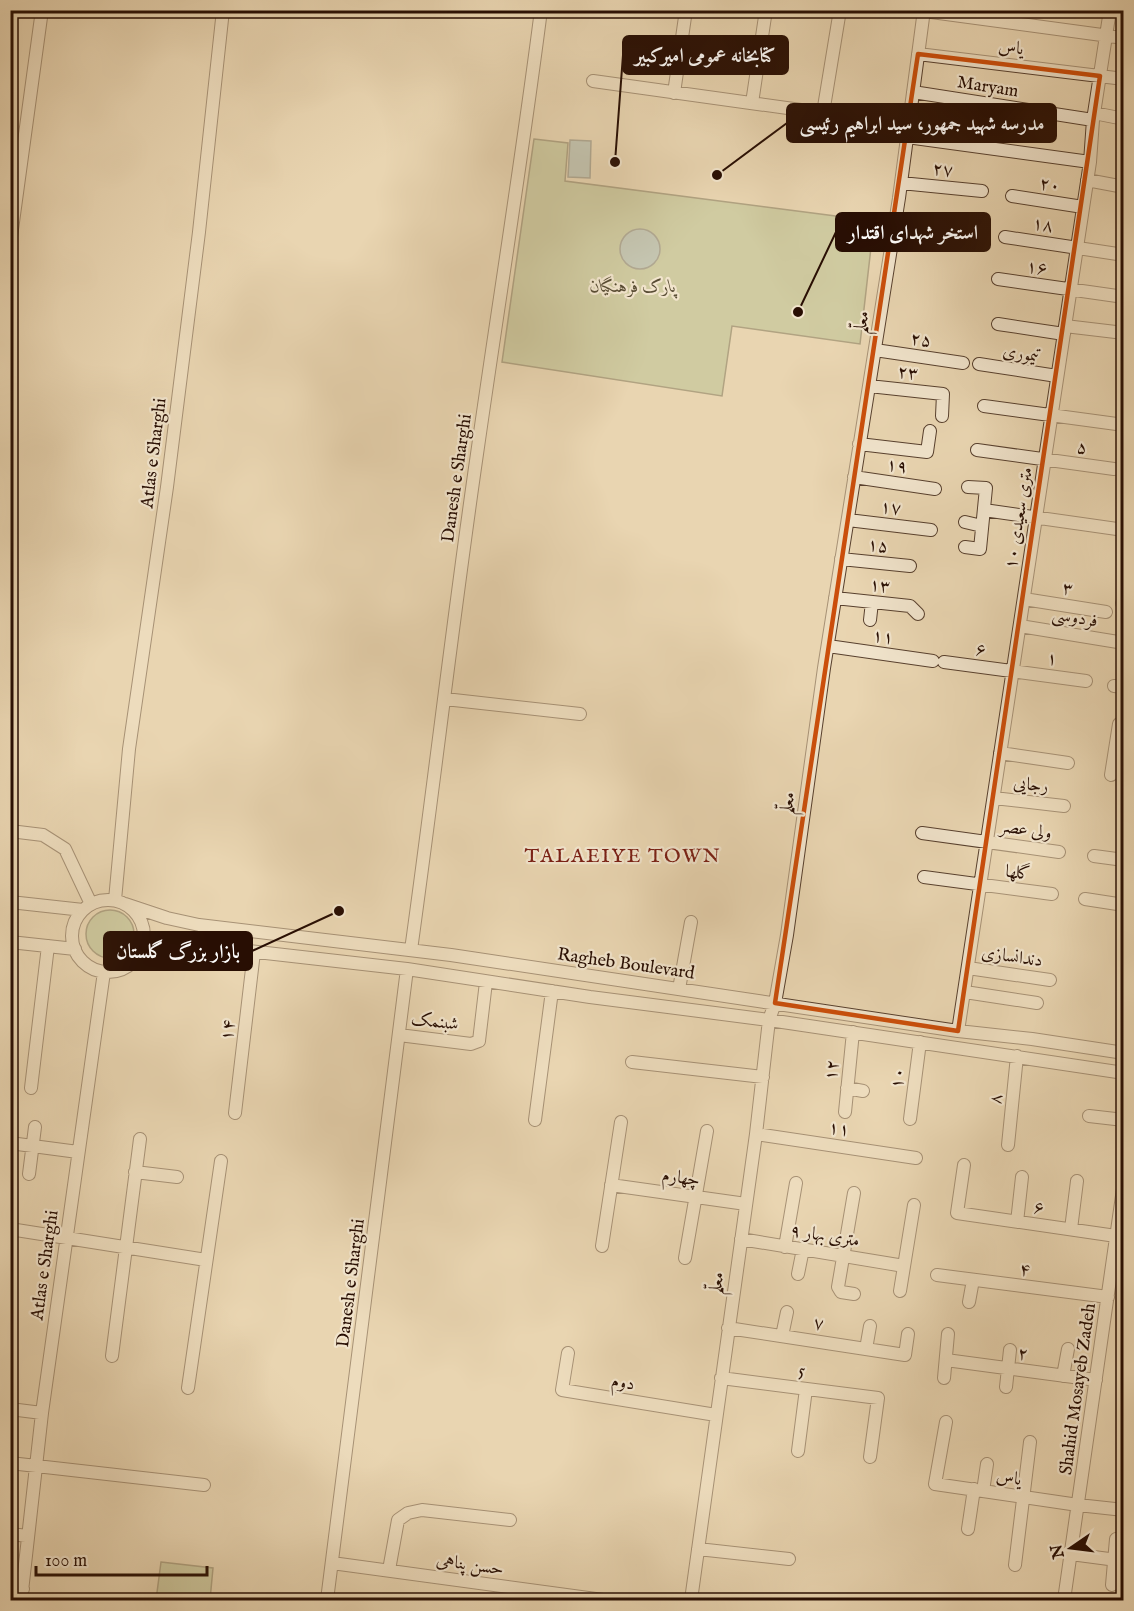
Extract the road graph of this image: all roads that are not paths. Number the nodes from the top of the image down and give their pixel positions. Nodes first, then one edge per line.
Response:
1 (42, 10) edge
2 (223, 10) edge
3 (541, 10) edge
4 (686, 10) edge
5 (766, 10) edge
6 (840, 10) edge
7 (1110, 10) edge
8 (924, 11) edge
9 (1107, 36) junction
10 (1124, 38) edge
11 (918, 54) junction
12 (1100, 76) junction
13 (1124, 79) edge
14 (593, 81) dead end
15 (913, 92) junction
16 (674, 93) junction
17 (752, 103) junction
18 (823, 113) junction
19 (1094, 117) junction
20 (1124, 119) edge
21 (873, 120) dead end
22 (907, 137) junction
23 (1090, 162) junction
24 (1087, 180) junction
25 (901, 183) junction
26 (1124, 187) edge
27 (982, 191) dead end
28 (1012, 196) dead end
29 (1083, 207) junction
30 (1005, 237) dead end
31 (10, 244) edge
32 (1077, 248) junction
33 (1124, 255) edge
34 (998, 279) dead end
35 (1070, 290) junction
36 (1124, 297) edge
37 (998, 324) dead end
38 (1064, 330) junction
39 (1124, 333) edge
40 (875, 350) junction
41 (963, 363) dead end
42 (979, 364) dead end
43 (1057, 376) junction
44 (869, 386) junction
45 (984, 406) dead end
46 (1052, 415) junction
47 (942, 416) dead end
48 (1124, 424) edge
49 (930, 431) dead end
50 (860, 444) junction
51 (977, 450) dead end
52 (1045, 460) junction
53 (1114, 470) dead end
54 (854, 477) junction
55 (968, 487) dead end
56 (935, 489) dead end
57 (984, 510) junction
58 (1036, 517) junction
59 (848, 520) junction
60 (965, 522) dead end
61 (982, 526) junction
62 (931, 530) dead end
63 (1124, 530) edge
64 (964, 547) dead end
65 (841, 559) junction
66 (910, 566) dead end
67 (835, 598) junction
68 (1024, 599) junction
69 (872, 602) junction
70 (1106, 612) dead end
71 (918, 614) dead end
72 (870, 620) dead end
73 (1020, 626) junction
74 (1124, 643) edge
75 (828, 646) junction
76 (938, 661) joint
77 (1013, 671) junction
78 (1086, 681) dead end
79 (445, 699) junction
80 (580, 714) dead end
81 (1119, 724) dead end
82 (1119, 749) edge
83 (1000, 753) junction
84 (1068, 763) dead end
85 (1111, 775) dead end
86 (994, 798) junction
87 (1064, 806) dead end
88 (10, 831) edge
89 (922, 833) dead end
90 (987, 842) junction
91 (1059, 852) dead end
92 (1094, 856) dead end
93 (1124, 860) edge
94 (924, 877) dead end
95 (980, 885) junction
96 (1052, 894) dead end
97 (1085, 899) dead end
98 (10, 902) edge
99 (120, 902) junction
100 (1124, 905) edge
101 (87, 907) junction
102 (691, 922) dead end
103 (10, 942) edge
104 (48, 946) junction
105 (75, 950) junction
106 (411, 950) junction
107 (254, 952) junction
108 (138, 957) junction
109 (408, 969) junction
110 (968, 969) junction
111 (104, 972) junction
112 (1050, 980) dead end
113 (486, 981) junction
114 (679, 989) junction
115 (552, 991) junction
116 (964, 992) junction
117 (775, 1003) junction
118 (1037, 1003) dead end
119 (769, 1020) junction
120 (958, 1031) junction
121 (853, 1032) junction
122 (399, 1035) junction
123 (920, 1041) junction
124 (1124, 1053) edge
125 (1017, 1056) junction
126 (632, 1062) dead end
127 (1124, 1073) edge
128 (764, 1077) junction
129 (848, 1088) junction
130 (31, 1089) dead end
131 (863, 1091) dead end
132 (845, 1112) dead end
133 (235, 1113) dead end
134 (1089, 1116) dead end
135 (910, 1119) dead end
136 (535, 1120) dead end
137 (1124, 1120) edge
138 (621, 1122) dead end
139 (35, 1127) dead end
140 (707, 1131) dead end
141 (756, 1134) junction
142 (140, 1139) dead end
143 (10, 1143) edge
144 (1008, 1145) dead end
145 (33, 1146) junction
146 (78, 1152) junction
147 (916, 1158) dead end
148 (221, 1161) dead end
149 (964, 1165) dead end
150 (135, 1172) junction
151 (29, 1174) dead end
152 (177, 1177) dead end
153 (1022, 1177) dead end
154 (1077, 1181) dead end
155 (1124, 1182) edge
156 (796, 1183) dead end
157 (611, 1185) junction
158 (854, 1193) dead end
159 (694, 1197) junction
160 (746, 1204) junction
161 (914, 1205) dead end
162 (1121, 1209) edge
163 (1017, 1222) junction
164 (10, 1229) edge
165 (1071, 1229) junction
166 (1116, 1236) junction
167 (66, 1239) junction
168 (741, 1239) junction
169 (602, 1246) dead end
170 (785, 1246) junction
171 (125, 1248) junction
172 (802, 1249) junction
173 (843, 1256) junction
174 (685, 1258) dead end
175 (206, 1260) junction
176 (1118, 1264) edge
177 (904, 1266) junction
178 (798, 1274) dead end
179 (937, 1275) dead end
180 (974, 1280) junction
181 (900, 1291) dead end
182 (854, 1294) dead end
183 (1108, 1298) junction
184 (969, 1302) dead end
185 (787, 1312) dead end
186 (870, 1326) dead end
187 (728, 1328) junction
188 (908, 1334) dead end
189 (948, 1334) dead end
190 (782, 1336) junction
191 (866, 1349) junction
192 (1068, 1349) dead end
193 (1010, 1350) dead end
194 (568, 1353) dead end
195 (112, 1356) dead end
196 (946, 1360) junction
197 (1008, 1369) junction
198 (1063, 1376) junction
199 (721, 1378) junction
200 (944, 1378) dead end
201 (1096, 1380) junction
202 (1006, 1387) dead end
203 (188, 1388) dead end
204 (806, 1389) junction
205 (10, 1409) edge
206 (42, 1413) junction
207 (716, 1414) junction
208 (946, 1422) dead end
209 (1030, 1442) dead end
210 (798, 1451) dead end
211 (870, 1457) dead end
212 (10, 1463) edge
213 (987, 1464) dead end
214 (37, 1466) junction
215 (204, 1485) dead end
216 (979, 1490) junction
217 (1023, 1497) junction
218 (1078, 1505) junction
219 (1124, 1510) edge
220 (510, 1520) dead end
221 (968, 1529) dead end
222 (10, 1534) edge
223 (28, 1536) junction
224 (1116, 1539) dead end
225 (698, 1549) junction
226 (1071, 1554) junction
227 (789, 1559) dead end
228 (1119, 1560) edge
229 (332, 1563) junction
230 (1014, 1565) dead end
231 (389, 1570) junction
232 (1112, 1585) dead end
233 (18, 1593) edge
234 (327, 1600) edge
235 (603, 1600) edge
236 (691, 1600) edge
237 (1064, 1600) edge

1 - 31 street
2 - 99 street, Atlas e Sharghi
3 - 79 street, Danesh e Sharghi
4 - 16 street
5 - 17 street
6 - 18 street
7 - 9 street, ۱۰ متری سعیدی
8 - 9 street
8 - 11 street, معلّم
9 - 10 street
9 - 12 street, ۱۰ متری سعیدی
11 - 12 street, یاس
11 - 15 street, معلّم
12 - 13 street, یاس
12 - 19 street, ۱۰ متری سعیدی
14 - 16 street
15 - 19 street, Maryam
15 - 22 street, معلّم
16 - 17 street
17 - 18 street
18 - 21 street
19 - 20 street, Maryam
19 - 23 street, ۱۰ متری سعیدی
22 - 23 street
22 - 25 street, معلّم
23 - 24 street, ۱۰ متری سعیدی
24 - 26 street
24 - 29 street, ۱۰ متری سعیدی
25 - 27 street, ۲۷
25 - 40 street, معلّم
28 - 29 street, ۲۰
29 - 32 street, ۱۰ متری سعیدی
30 - 32 street, ۱۸
32 - 33 street, ۱۸
32 - 35 street, ۱۰ متری سعیدی
34 - 35 street, ۱۶
35 - 36 street, ۱۶
35 - 38 street, ۱۰ متری سعیدی
37 - 38 street
38 - 39 street
38 - 43 street, ۱۰ متری سعیدی
40 - 41 street, ۲۵
40 - 44 street, معلّم
42 - 43 street, تیموری
43 - 46 street, ۱۰ متری سعیدی
44 - 47 street, ۲۳
44 - 50 street, معلّم
45 - 46 street
46 - 48 street
46 - 52 street, ۱۰ متری سعیدی
49 - 50 street
50 - 54 street, معلّم
51 - 52 street
52 - 53 street, ۵
52 - 58 street, ۱۰ متری سعیدی
54 - 56 street, ۱۹
54 - 59 street, معلّم
55 - 57 street
57 - 58 street
57 - 61 street
58 - 63 street
58 - 68 street, ۱۰ متری سعیدی
59 - 62 street, ۱۷
59 - 65 street, معلّم
60 - 61 street
61 - 64 street
65 - 66 street, ۱۵
65 - 67 street, معلّم
67 - 69 street, ۱۳
67 - 75 street, معلّم
68 - 70 street, ۳
68 - 73 street, ۱۰ متری سعیدی
69 - 71 street, ۱۳
69 - 72 street
73 - 74 street, فردوسی
73 - 77 street, ۱۰ متری سعیدی
75 - 76 street, ۱۱
75 - 117 street, معلّم
76 - 77 street, ۶
77 - 78 street, ۱
77 - 83 street, ۱۰ متری سعیدی
79 - 80 street
79 - 106 street, Danesh e Sharghi
81 - 82 street
82 - 85 street
83 - 84 street
83 - 86 street, ۱۰ متری سعیدی
86 - 87 street, رجایی
86 - 90 street, ۱۰ متری سعیدی
88 - 101 street
89 - 90 street
90 - 91 street, ولی عصر
90 - 95 street, ۱۰ متری سعیدی
92 - 93 street
94 - 95 street, گلها
95 - 96 street, گلها
95 - 110 street, ۱۰ متری سعیدی
97 - 100 street
98 - 101 street
99 - 101 street
99 - 106 street, Ragheb Boulevard
99 - 108 street
101 - 105 street
102 - 114 street
103 - 104 street
104 - 105 street
104 - 130 street
105 - 111 street
106 - 114 street, Ragheb Boulevard
107 - 108 street, Ragheb Boulevard
107 - 109 street, Ragheb Boulevard
107 - 133 street, ۱۴
108 - 111 street
109 - 113 street, Ragheb Boulevard
109 - 122 street, Danesh e Sharghi
110 - 112 street, دندانسازی
110 - 116 street, ۱۰ متری سعیدی
111 - 146 street, Atlas e Sharghi
113 - 115 street, Ragheb Boulevard
113 - 122 street, شبنمک
114 - 117 street, Ragheb Boulevard
115 - 119 street, Ragheb Boulevard
115 - 136 street
116 - 118 street
116 - 120 street, ۱۰ متری سعیدی
117 - 119 street, معلّم
117 - 120 street, Ragheb Boulevard
119 - 121 street, Ragheb Boulevard
119 - 128 street, معلّم
120 - 124 street, Ragheb Boulevard
121 - 123 street, Ragheb Boulevard
121 - 129 street, ۱۲
122 - 229 street, Danesh e Sharghi
123 - 125 street, Ragheb Boulevard
123 - 135 street, ۱۰
125 - 127 street, Ragheb Boulevard
125 - 144 street, ۸
126 - 128 street
128 - 141 street, معلّم
129 - 131 street
129 - 132 street, ۱۲
134 - 137 street
138 - 157 street
139 - 145 street
140 - 159 street
141 - 147 street, ۱۱
141 - 160 street, معلّم
142 - 150 street
143 - 145 street
145 - 146 street
145 - 151 street
146 - 167 street, Atlas e Sharghi
148 - 175 street
149 - 163 street, ۶
150 - 152 street
150 - 171 street
153 - 163 street
154 - 165 street
155 - 162 street, Shahid Mosayeb Zadeh
156 - 170 street
157 - 159 street, چهارم
157 - 169 street
158 - 173 street
159 - 160 street, چهارم
159 - 174 street
160 - 168 street, معلّم
161 - 177 street
162 - 166 street, Shahid Mosayeb Zadeh
163 - 165 street, ۶
164 - 167 street
165 - 166 street, ۶
166 - 176 street, Shahid Mosayeb Zadeh
167 - 171 street
167 - 206 street, Atlas e Sharghi
168 - 170 street, ۹ متری بهار
168 - 187 street, معلّم
170 - 172 street, ۹ متری بهار
171 - 175 street
171 - 195 street
172 - 173 street, ۹ متری بهار
172 - 178 street
173 - 177 street, ۹ متری بهار
173 - 182 street
175 - 203 street
176 - 183 street, Shahid Mosayeb Zadeh
177 - 181 street
179 - 180 street, ۴
180 - 183 street, ۴
180 - 184 street
183 - 201 street, Shahid Mosayeb Zadeh
185 - 190 street
186 - 191 street
187 - 190 street, ۷
187 - 199 street, معلّم
188 - 191 street, ۷
189 - 196 street
190 - 191 street, ۷
192 - 198 street
193 - 197 street
194 - 207 street, دوم
196 - 197 street, ۲
196 - 200 street
197 - 198 street, ۲
197 - 202 street
198 - 201 street, ۲
199 - 204 street, 5
199 - 207 street, معلّم
201 - 218 street, Shahid Mosayeb Zadeh
204 - 210 street
204 - 211 street, 5
205 - 206 street
206 - 214 street, Atlas e Sharghi
207 - 225 street, معلّم
208 - 216 street, یاس
209 - 217 street
212 - 214 street
213 - 216 street
214 - 215 street
214 - 223 street, Atlas e Sharghi
216 - 217 street, یاس
216 - 221 street
217 - 218 street, یاس
217 - 230 street
218 - 219 street, یاس
218 - 226 street, Shahid Mosayeb Zadeh
220 - 231 street
222 - 223 street
223 - 233 street, Atlas e Sharghi
224 - 228 street
225 - 227 street
225 - 236 street, معلّم
226 - 228 street
226 - 237 street, Shahid Mosayeb Zadeh
228 - 232 street
229 - 231 street, حسن پناهی
229 - 234 street, Danesh e Sharghi
231 - 235 street, حسن پناهی

